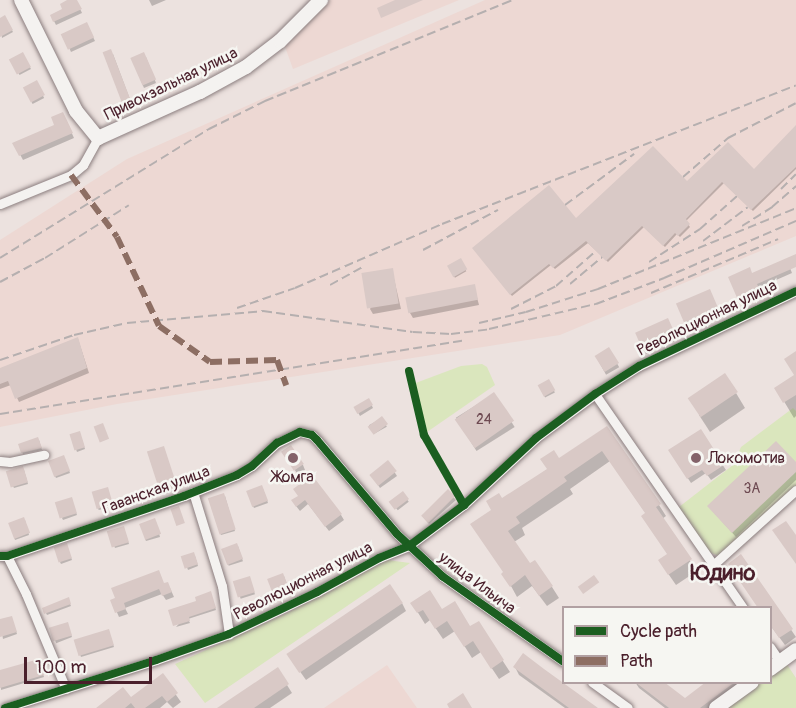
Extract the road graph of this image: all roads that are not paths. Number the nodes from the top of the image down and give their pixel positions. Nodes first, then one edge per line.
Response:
1 (21, 0) edge
2 (321, 0) edge
3 (98, 138) junction
4 (0, 204) edge
5 (796, 291) edge
6 (595, 394) junction
7 (312, 435) joint
8 (44, 455) dead end
9 (0, 461) edge
10 (796, 490) edge
11 (193, 492) junction
12 (409, 546) junction
13 (4, 556) edge
14 (713, 565) junction
15 (742, 606) edge
16 (229, 634) junction
17 (796, 650) edge
18 (562, 661) edge
19 (775, 665) edge
20 (595, 684) edge
21 (749, 684) edge
22 (66, 689) junction
23 (5, 708) edge
24 (628, 708) edge
25 (716, 708) edge

1 - 3 main road
2 - 3 main road, Привокзальная улица
3 - 4 street, Привокзальная улица
5 - 6 street, Революционная улица
6 - 12 street, Революционная улица
6 - 14 street
7 - 11 street, Гаванская улица
7 - 12 street, улица Ильича
8 - 9 street
10 - 14 street
11 - 13 street, Гаванская улица
11 - 16 street
12 - 16 street, Революционная улица
12 - 18 street, улица Ильича
13 - 22 street
14 - 15 street
16 - 22 street, Революционная улица
17 - 19 main road
20 - 24 street
21 - 25 main road
22 - 23 street, Революционная улица

